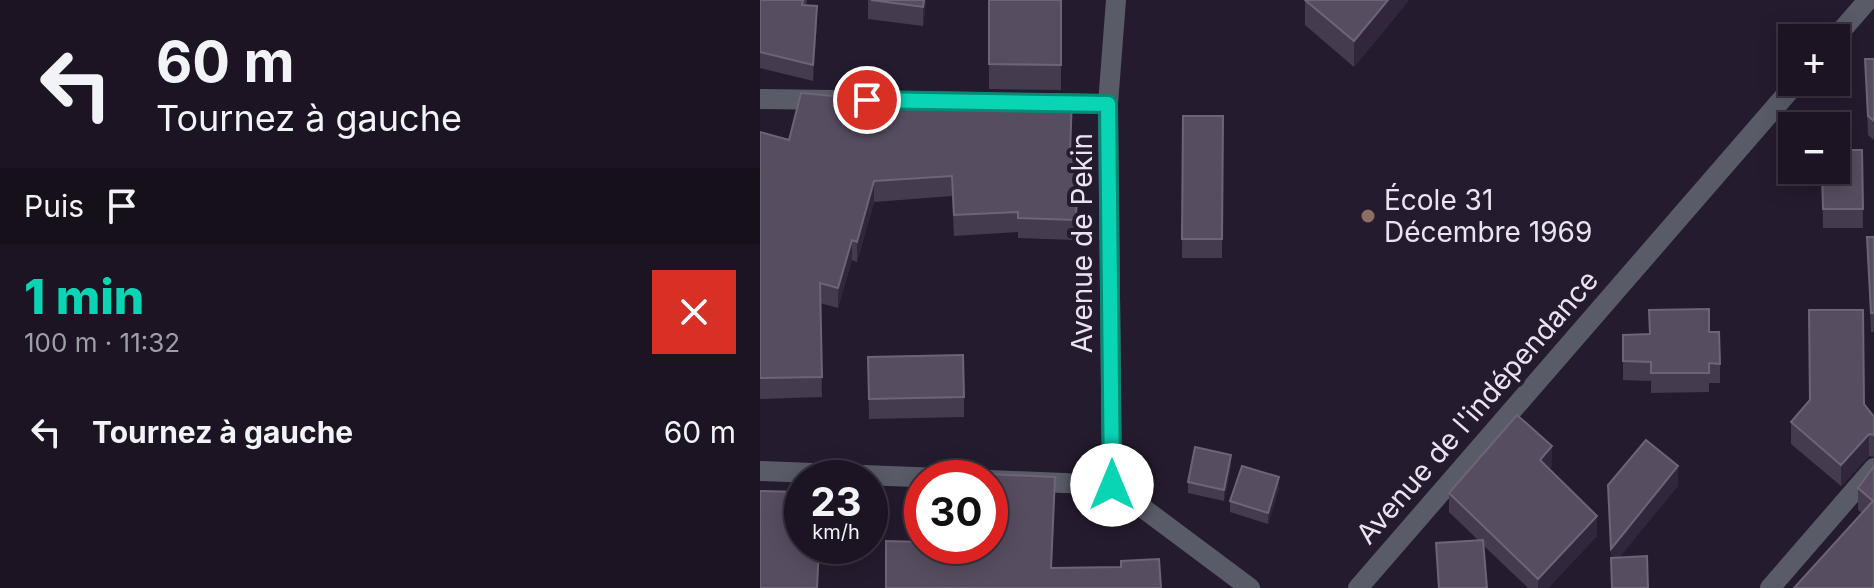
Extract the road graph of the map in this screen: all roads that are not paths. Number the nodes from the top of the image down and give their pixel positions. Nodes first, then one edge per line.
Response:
1 (1116, 0) edge
2 (1868, 0) edge
3 (1847, 24) edge
4 (1785, 96) edge
5 (760, 99) edge
6 (997, 102) edge
7 (1029, 103) edge
8 (1108, 104) junction
9 (1874, 468) edge
10 (760, 471) edge
11 (904, 477) edge
12 (1008, 481) edge
13 (1112, 485) junction
14 (1250, 588) edge
15 (1358, 588) edge
16 (1770, 588) edge

1 - 8 street, Avenue de Pekin
2 - 3 street
4 - 15 street, Avenue de l'indépendance
5 - 6 street
7 - 8 street
8 - 13 street, Avenue de Pekin
9 - 16 street
10 - 11 street
12 - 13 street
13 - 14 street

